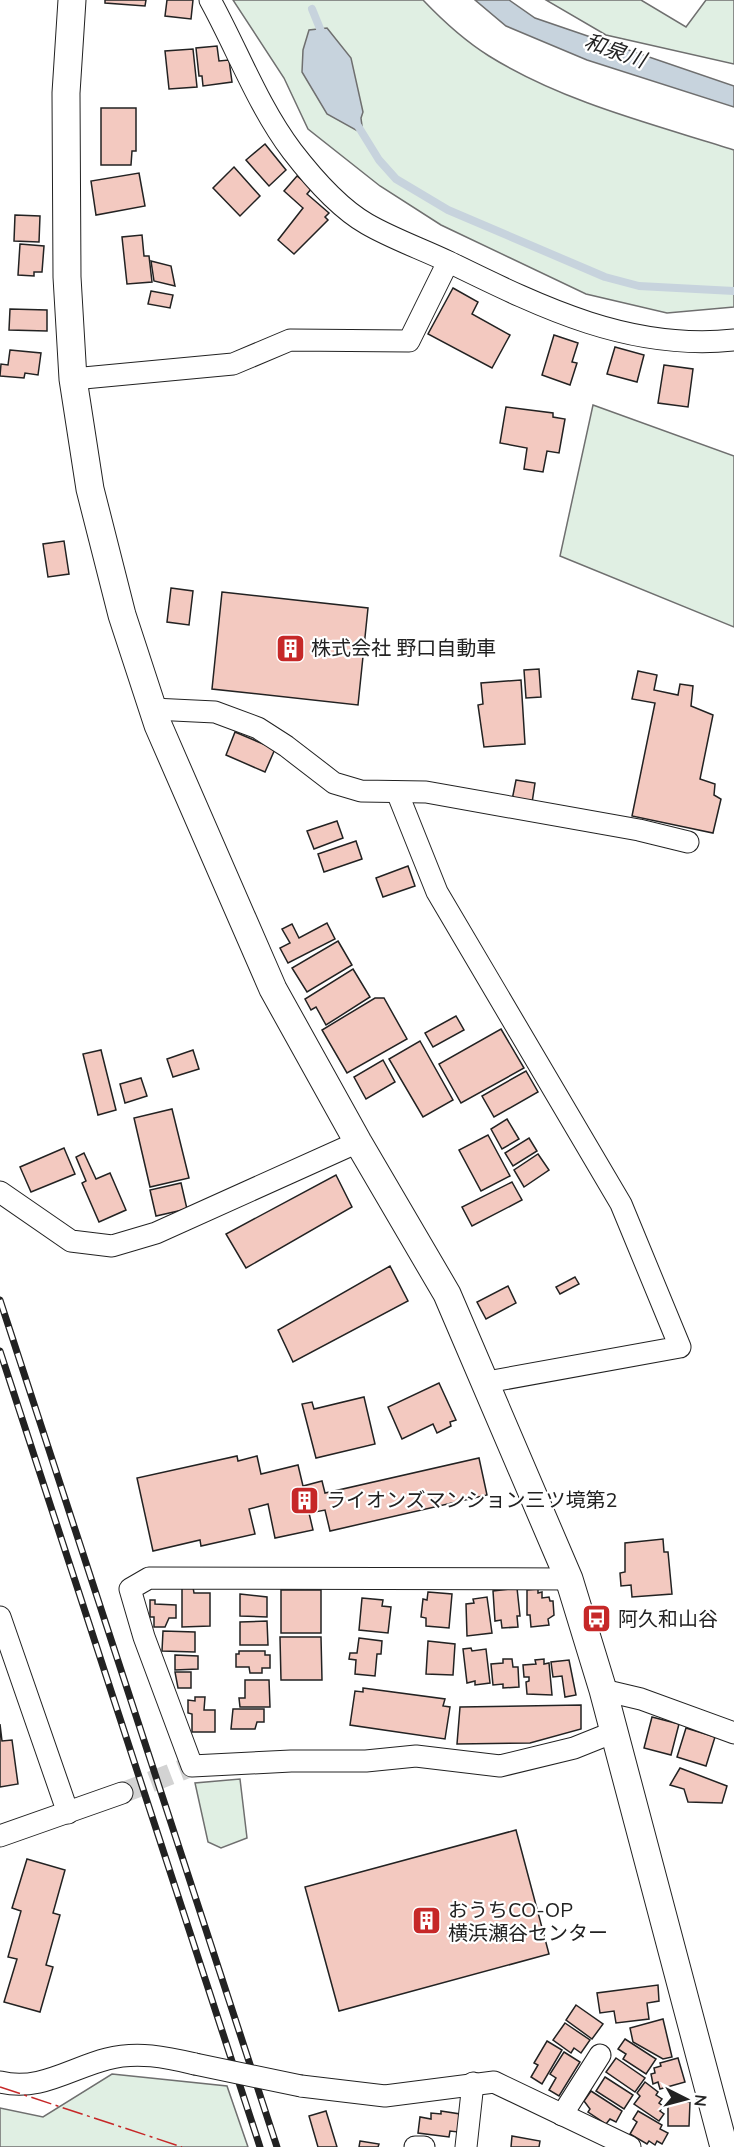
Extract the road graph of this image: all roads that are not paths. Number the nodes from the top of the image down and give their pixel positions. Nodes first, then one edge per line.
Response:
1 (72, 0) edge
2 (210, 0) edge
3 (448, 262) junction
4 (734, 340) edge
5 (73, 379) junction
6 (153, 709) junction
7 (397, 792) junction
8 (688, 842) dead end
9 (358, 1142) junction
10 (0, 1192) edge
11 (487, 1382) junction
12 (569, 1579) junction
13 (0, 1617) edge
14 (603, 1690) junction
15 (614, 1732) junction
16 (734, 1733) edge
17 (122, 1793) tunnel mouth
18 (68, 1813) junction
19 (0, 1836) edge
20 (600, 2055) dead end
21 (0, 2082) edge
22 (473, 2083) junction
23 (562, 2115) junction
24 (415, 2147) edge
25 (424, 2147) edge
26 (466, 2147) edge
27 (630, 2147) edge
28 (724, 2147) edge

1 - 5 street
2 - 3 street
3 - 4 street
3 - 5 street
5 - 6 street
6 - 7 street
6 - 9 street
7 - 8 street
7 - 11 street
9 - 10 street
9 - 11 street
11 - 12 street
12 - 14 street
12 - 15 street
13 - 18 street
14 - 15 street
14 - 16 street
15 - 28 street
17 - 18 street
18 - 19 street
20 - 23 street
21 - 22 street, bridge
22 - 23 street
22 - 26 street
23 - 27 street
24 - 25 street

